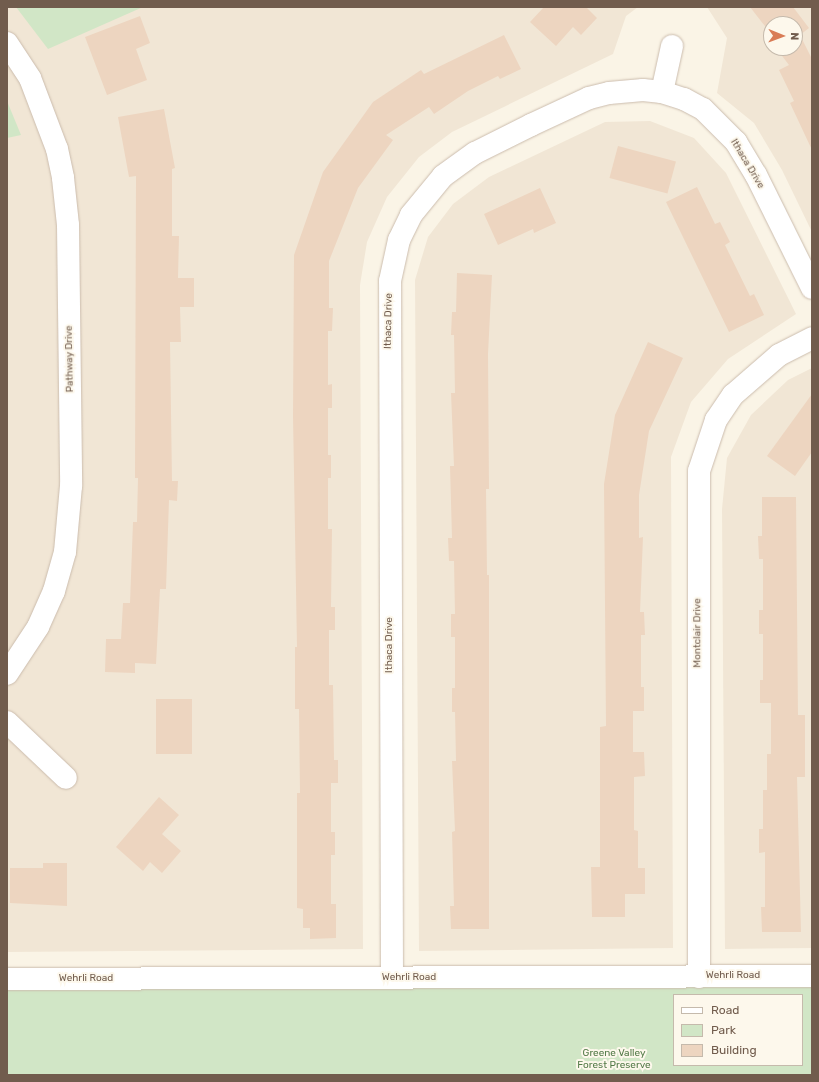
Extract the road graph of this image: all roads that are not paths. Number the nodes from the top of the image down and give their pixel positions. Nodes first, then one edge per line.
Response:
1 (7, 43) edge
2 (672, 46) dead end
3 (662, 92) junction
4 (812, 288) edge
5 (812, 338) edge
6 (7, 674) edge
7 (7, 722) edge
8 (66, 778) dead end
9 (812, 976) edge
10 (699, 977) junction
11 (392, 978) junction
12 (7, 979) edge

1 - 6 street, Pathway Drive
2 - 3 street
3 - 4 street, Ithaca Drive
3 - 11 street, Ithaca Drive
5 - 10 street, Montclair Drive
7 - 8 street
9 - 10 street, Wehrli Road
10 - 11 street, Wehrli Road
11 - 12 street, Wehrli Road

